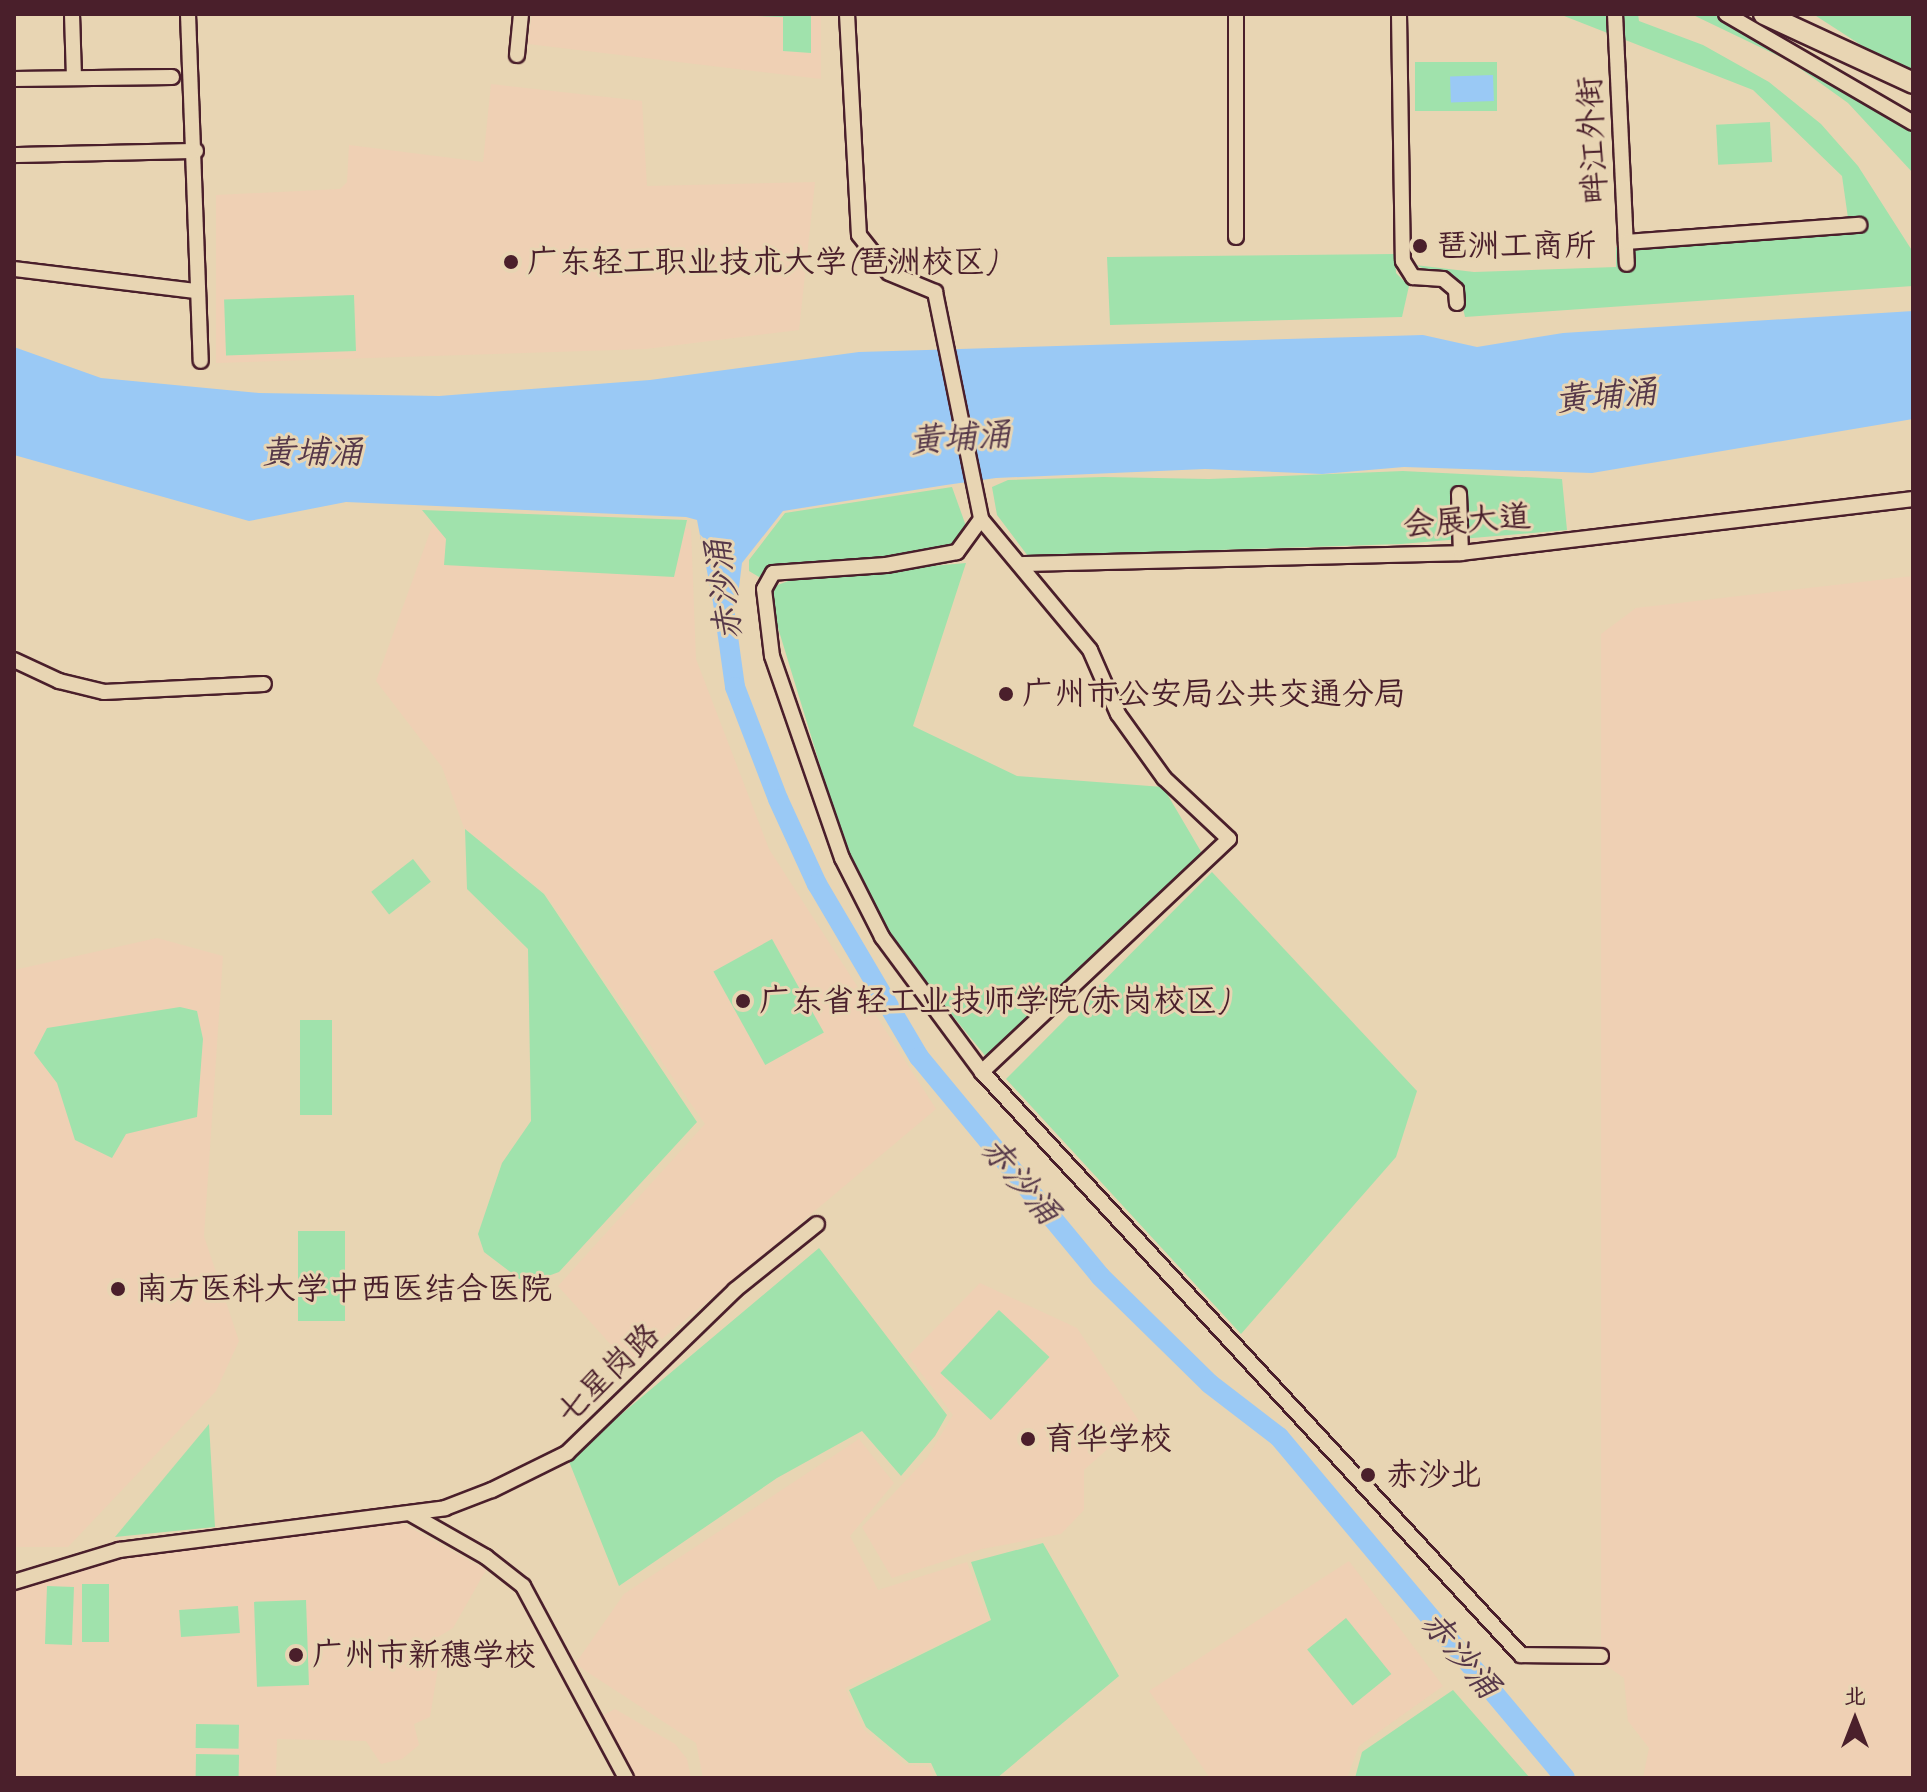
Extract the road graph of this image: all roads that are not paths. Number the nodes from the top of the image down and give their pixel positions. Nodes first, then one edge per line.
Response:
1 (72, 14) edge
2 (188, 14) edge
3 (521, 14) edge
4 (847, 14) edge
5 (1236, 14) edge
6 (1399, 14) edge
7 (1615, 14) edge
8 (1726, 14) edge
9 (1764, 14) edge
10 (1798, 14) edge
11 (517, 55) dead end
12 (172, 77) dead end
13 (74, 78) junction
14 (14, 79) edge
15 (1913, 81) edge
16 (1913, 123) edge
17 (196, 151) junction
18 (14, 155) edge
19 (1859, 225) dead end
20 (1236, 237) dead end
21 (1626, 242) junction
22 (1627, 264) dead end
23 (14, 269) edge
24 (197, 291) junction
25 (1457, 303) dead end
26 (201, 361) dead end
27 (1459, 494) dead end
28 (1913, 499) edge
29 (981, 519) junction
30 (1461, 553) junction
31 (1022, 564) junction
32 (14, 660) edge
33 (264, 684) dead end
34 (982, 1072) junction
35 (817, 1224) dead end
36 (408, 1513) junction
37 (14, 1582) edge
38 (1601, 1656) dead end
39 (626, 1778) edge

1 - 13 street
2 - 17 street
3 - 11 street
4 - 29 street
5 - 20 street
6 - 25 street
7 - 21 street, 畔江外街
8 - 16 street
9 - 15 highway
10 - 15 highway
12 - 13 street
13 - 14 street
17 - 18 street
17 - 24 street
19 - 21 street
21 - 22 street, 畔江外街
23 - 24 street
24 - 26 street
27 - 30 street
28 - 30 street, 会展大道
29 - 31 street
29 - 34 street
30 - 31 street, 会展大道
31 - 34 street
32 - 33 street
34 - 38 street
35 - 36 street, 七星岗路
36 - 37 street, 七星岗路
36 - 39 street

